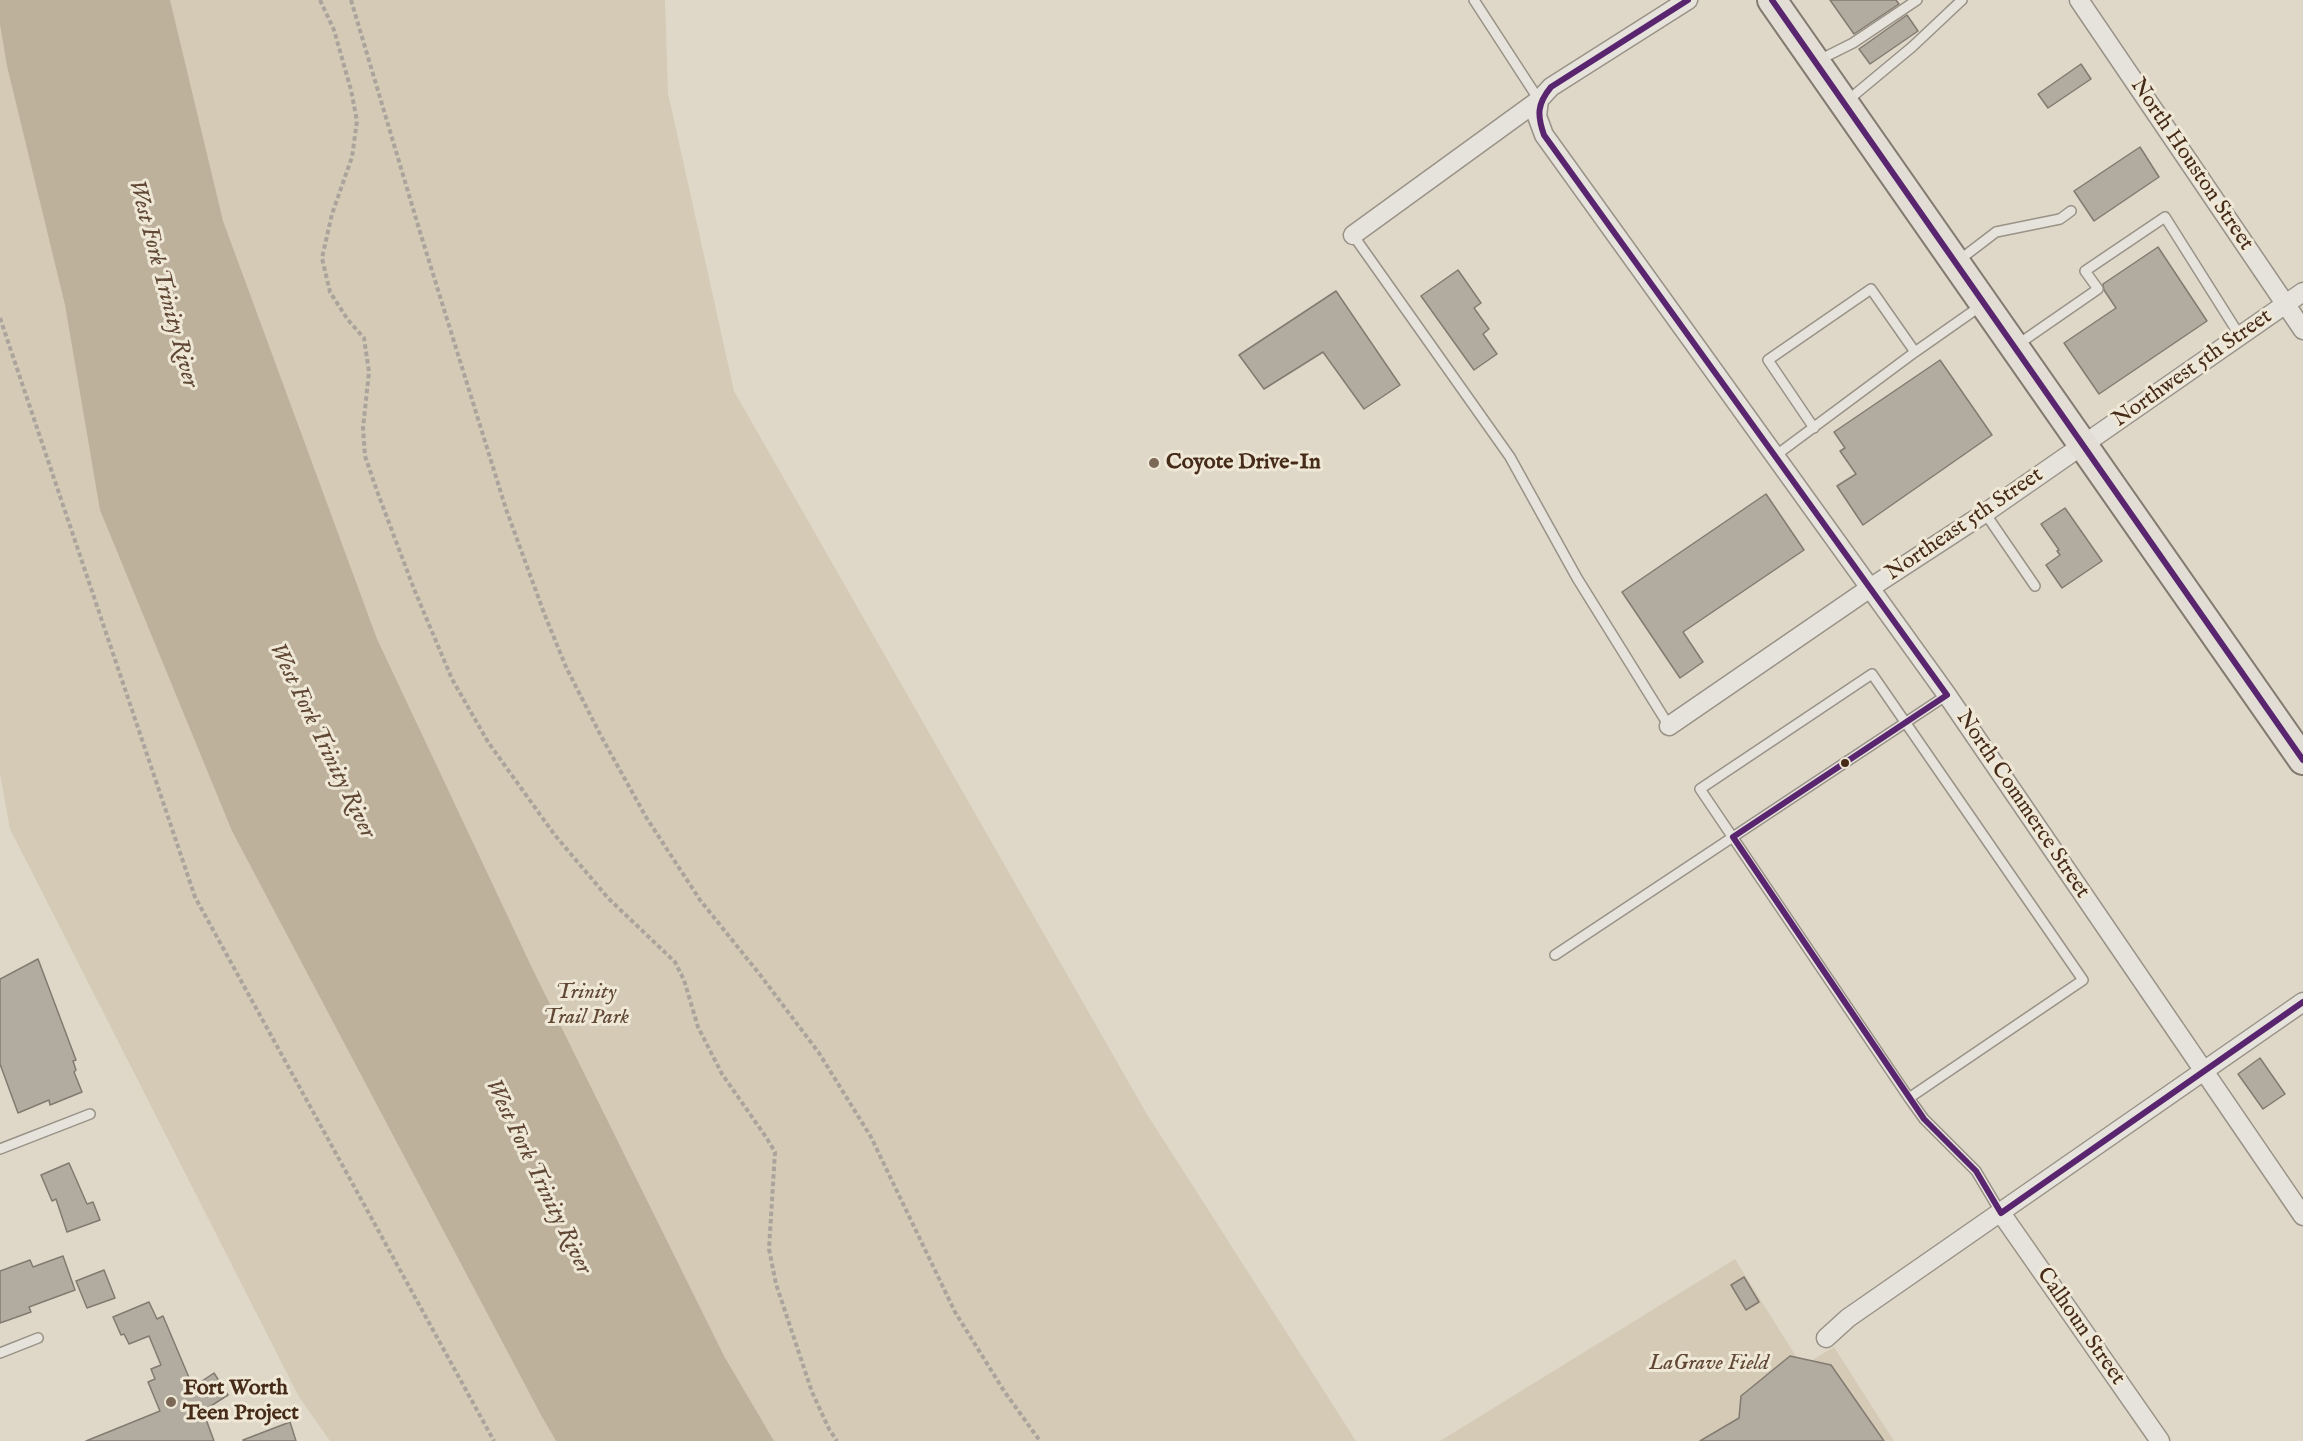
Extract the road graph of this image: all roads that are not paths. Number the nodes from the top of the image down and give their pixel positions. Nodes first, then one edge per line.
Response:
1 (1474, 0) edge
2 (1688, 0) edge
3 (1772, 0) edge
4 (1917, 0) edge
5 (1962, 0) edge
6 (2079, 0) edge
7 (1814, 62) junction
8 (1539, 100) junction
9 (1843, 104) junction
10 (2071, 211) dead end
11 (1353, 235) joint
12 (1956, 262) junction
13 (2303, 292) edge
14 (1984, 304) junction
15 (2285, 304) junction
16 (2303, 330) edge
17 (2241, 336) junction
18 (2014, 347) junction
19 (1916, 352) junction
20 (1814, 428) junction
21 (2082, 446) junction
22 (1775, 456) junction
23 (1985, 513) junction
24 (2035, 586) dead end
25 (1870, 588) junction
26 (1947, 695) junction
27 (1905, 722) junction
28 (1669, 726) joint
29 (2303, 760) edge
30 (1733, 837) junction
31 (1555, 955) dead end
32 (2303, 1002) edge
33 (2204, 1072) junction
34 (1909, 1098) junction
35 (90, 1114) dead end
36 (0, 1149) edge
37 (2001, 1212) junction
38 (2303, 1216) edge
39 (38, 1338) dead end
40 (1826, 1338) dead end
41 (0, 1353) edge
42 (2160, 1441) edge

1 - 8 lane
2 - 8 street
3 - 7 main road
4 - 7 lane
5 - 9 lane
6 - 15 street, North Houston Street
7 - 9 main road
8 - 11 street
8 - 22 street, North Commerce Street
9 - 12 main road
10 - 12 lane
11 - 28 lane
12 - 14 main road
13 - 15 street, Northwest 5th Street
14 - 18 main road
14 - 19 lane
15 - 16 street, North Houston Street
15 - 17 street, Northwest 5th Street
17 - 18 lane
17 - 21 street, Northwest 5th Street
18 - 21 main road
19 - 20 lane
19 - 20 lane
20 - 22 lane
21 - 23 street, Northeast 5th Street
21 - 29 main road
22 - 25 street, North Commerce Street
23 - 24 lane
23 - 25 street, Northeast 5th Street
25 - 26 street, North Commerce Street
25 - 28 street, Northeast 5th Street
26 - 27 lane
26 - 33 street, North Commerce Street
27 - 30 lane
27 - 30 lane
27 - 34 lane
30 - 31 lane
30 - 34 lane
32 - 33 street
33 - 37 street
33 - 38 street, North Commerce Street
34 - 37 lane
35 - 36 lane
37 - 40 street
37 - 42 street, Calhoun Street
39 - 41 lane

